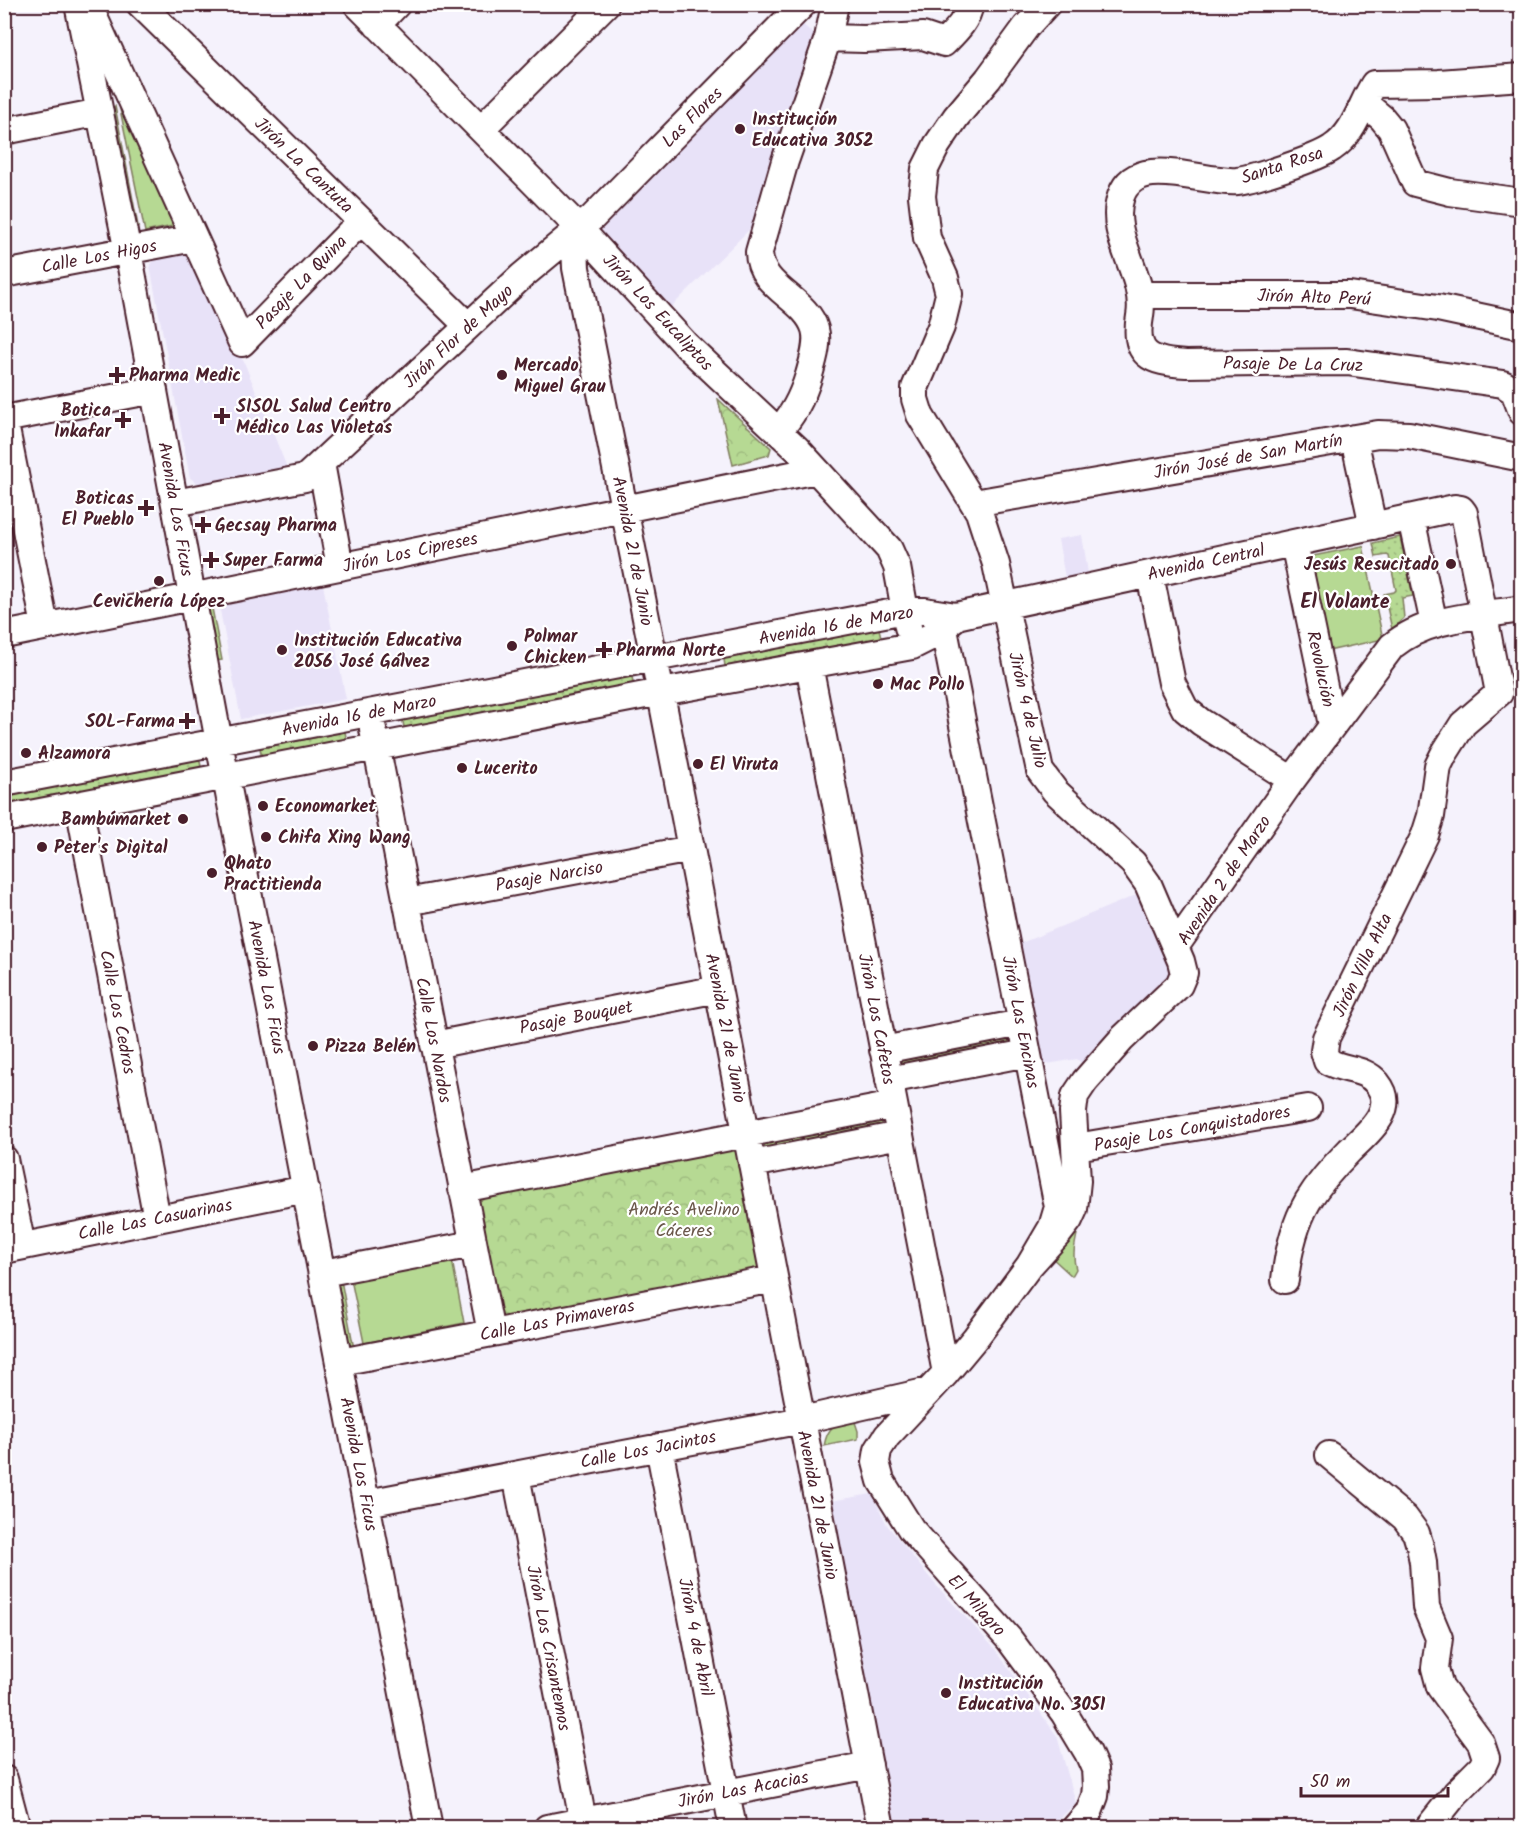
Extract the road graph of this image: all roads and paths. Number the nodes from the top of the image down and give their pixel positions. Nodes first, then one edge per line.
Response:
1 (78, 4) edge
2 (88, 4) edge
3 (140, 4) edge
4 (357, 4) edge
5 (397, 4) edge
6 (606, 4) edge
7 (803, 4) edge
8 (835, 4) edge
9 (970, 4) edge
10 (1047, 4) edge
11 (377, 25) junction
12 (828, 38) junction
13 (1521, 77) edge
14 (1364, 103) junction
15 (100, 112) junction
16 (481, 129) junction
17 (4, 131) edge
18 (1521, 202) edge
19 (361, 221) junction
20 (580, 229) junction
21 (194, 238) junction
22 (127, 251) junction
23 (4, 274) edge
24 (1140, 296) junction
25 (468, 326) junction
26 (1521, 326) edge
27 (154, 390) junction
28 (1521, 412) edge
29 (4, 419) edge
30 (778, 431) junction
31 (1354, 438) junction
32 (1521, 458) edge
33 (321, 463) junction
34 (816, 470) junction
35 (174, 502) junction
36 (974, 503) junction
37 (624, 509) junction
38 (1411, 518) junction
39 (1373, 526) junction
40 (1294, 543) junction
41 (340, 567) junction
42 (1150, 575) junction
43 (192, 596) junction
44 (1004, 606) junction
45 (1521, 609) edge
46 (905, 610) junction
47 (1485, 615) junction
48 (947, 619) junction
49 (1434, 624) junction
50 (45, 627) junction
51 (4, 635) edge
52 (912, 646) junction
53 (654, 658) junction
54 (809, 665) junction
55 (661, 692) junction
56 (370, 712) junction
57 (1332, 725) junction
58 (219, 742) junction
59 (376, 747) junction
60 (226, 776) junction
61 (1292, 780) junction
62 (4, 783) edge
63 (79, 805) junction
64 (4, 819) edge
65 (691, 849) junction
66 (407, 902) junction
67 (1175, 946) junction
68 (718, 989) junction
69 (1021, 1023) junction
70 (434, 1045) junction
71 (883, 1050) junction
72 (1027, 1053) junction
73 (889, 1080) junction
74 (894, 1105) junction
75 (1308, 1108) dead end
76 (746, 1134) junction
77 (900, 1135) junction
78 (1076, 1148) junction
79 (4, 1159) edge
80 (752, 1164) junction
81 (306, 1189) junction
82 (462, 1189) junction
83 (157, 1219) junction
84 (473, 1244) junction
85 (13, 1248) edge
86 (1029, 1266) junction
87 (323, 1273) junction
88 (774, 1279) junction
89 (1285, 1281) dead end
90 (490, 1333) junction
91 (340, 1362) junction
92 (946, 1373) junction
93 (929, 1391) junction
94 (802, 1420) junction
95 (659, 1447) junction
96 (1329, 1455) dead end
97 (516, 1475) junction
98 (367, 1503) junction
99 (869, 1765) junction
100 (4, 1779) edge
101 (726, 1793) junction
102 (583, 1821) junction
103 (17, 1827) edge
104 (429, 1827) edge
105 (547, 1827) edge
106 (733, 1827) edge
107 (881, 1827) edge
108 (1075, 1827) edge
109 (1428, 1827) edge

1 - 15 street, Avenida Los Ficus
2 - 21 street
3 - 19 street, Jirón La Cantuta
4 - 11 street, Jirón Los Eucaliptos
5 - 11 street
6 - 16 street
7 - 20 street, Las Flores
8 - 12 street
9 - 12 street
10 - 36 street, Jirón 4 de Julio
11 - 16 street, Jirón Los Eucaliptos
12 - 30 street
13 - 14 street, Santa Rosa
14 - 18 street
14 - 24 street, Santa Rosa
15 - 17 street
15 - 22 street, Avenida Los Ficus
16 - 20 street, Jirón Los Eucaliptos
19 - 21 street, Pasaje La Quina
19 - 25 street, Jirón La Cantuta
20 - 25 street, Jirón Flor de Mayo
20 - 30 street, Jirón Los Eucaliptos
20 - 37 street, Avenida 21 de Junio
21 - 22 street, Calle Los Higos
22 - 23 street, Calle Los Higos
22 - 27 street, Avenida Los Ficus
24 - 26 street, Jirón Alto Perú
24 - 28 street, Pasaje De La Cruz
25 - 33 street, Jirón Flor de Mayo
27 - 29 street
27 - 35 street, Avenida Los Ficus
29 - 50 street
30 - 34 street, Jirón Los Eucaliptos
31 - 32 street, Jirón José de San Martín
31 - 36 street, Jirón José de San Martín
31 - 39 street
33 - 35 street, Jirón Flor de Mayo
33 - 41 street
34 - 37 street, Jirón Los Cipreses
34 - 46 street, Jirón Los Eucaliptos
35 - 43 street, Avenida Los Ficus
36 - 44 street, Jirón 4 de Julio
37 - 41 street, Jirón Los Cipreses
37 - 53 street, Avenida 21 de Junio
38 - 39 street, Avenida Central
38 - 47 street, Avenida Central
38 - 49 street
39 - 40 street, Avenida Central
40 - 42 street, Avenida Central
40 - 57 street, Revolución
41 - 43 street, Jirón Los Cipreses
42 - 44 street, Avenida Central
42 - 61 street
43 - 50 street, Jirón Los Cipreses
43 - 58 street, Avenida Los Ficus
44 - 48 street, Avenida Central
44 - 67 street, Jirón 4 de Julio
45 - 47 street, Avenida 2 de Marzo
46 - 48 street, Avenida 16 de Marzo
46 - 52 street, Jirón Los Eucaliptos
46 - 53 street, Avenida 16 de Marzo
47 - 49 street, Avenida 2 de Marzo
47 - 89 street, Jirón Villa Alta
48 - 52 street, Avenida 16 de Marzo
48 - 69 street, Jirón Las Encinas
49 - 57 street, Avenida 2 de Marzo
50 - 51 street, Jirón Los Cipreses
52 - 54 street, Avenida 16 de Marzo
53 - 55 street, Avenida 21 de Junio
53 - 56 street, Avenida 16 de Marzo
54 - 55 street, Avenida 16 de Marzo
54 - 71 street, Jirón Los Cafetos
55 - 59 street, Avenida 16 de Marzo
55 - 65 street, Avenida 21 de Junio
56 - 58 street, Avenida 16 de Marzo
56 - 59 street, Calle Los Nardos
57 - 61 street, Avenida 2 de Marzo
58 - 60 street, Avenida Los Ficus
58 - 62 street, Avenida 16 de Marzo
59 - 60 street, Avenida 16 de Marzo
59 - 66 street, Calle Los Nardos
60 - 63 street, Avenida 16 de Marzo
60 - 81 street, Avenida Los Ficus
61 - 67 street, Avenida 2 de Marzo
63 - 64 street, Avenida 16 de Marzo
63 - 83 street, Calle Los Cedros
65 - 66 street, Pasaje Narciso
65 - 68 street, Avenida 21 de Junio
66 - 70 street, Calle Los Nardos
67 - 78 street, Avenida 2 de Marzo
68 - 70 street, Pasaje Bouquet
68 - 76 street, Avenida 21 de Junio
69 - 71 street
69 - 72 street, Jirón Las Encinas
70 - 82 street, Calle Los Nardos
71 - 73 street, Jirón Los Cafetos
72 - 73 street
72 - 86 street, Jirón Las Encinas
73 - 74 street, Jirón Los Cafetos
74 - 76 street
74 - 77 street, Jirón Los Cafetos
75 - 78 street, Pasaje Los Conquistadores
76 - 80 street, Avenida 21 de Junio
76 - 82 street
77 - 80 street
77 - 92 street, Jirón Los Cafetos
78 - 86 street, Avenida 2 de Marzo
79 - 85 street
80 - 88 street, Avenida 21 de Junio
81 - 83 street, Calle Las Casuarinas
81 - 87 street, Avenida Los Ficus
82 - 84 street, Calle Los Nardos
83 - 85 street, Calle Las Casuarinas
84 - 87 street
84 - 90 street, Calle Los Nardos
86 - 92 street, Jirón Las Encinas
87 - 91 street, Avenida Los Ficus
88 - 90 street, Calle Las Primaveras
88 - 94 street, Avenida 21 de Junio
90 - 91 street, Calle Las Primaveras
91 - 98 street, Avenida Los Ficus
92 - 93 street, Jirón Las Encinas
93 - 94 street, Calle Los Jacintos
93 - 108 street, El Milagro
94 - 95 street, Calle Los Jacintos
94 - 99 street, Avenida 21 de Junio
95 - 97 street, Calle Los Jacintos
95 - 101 street, Jirón 4 de Abril
96 - 109 street
97 - 98 street, Calle Los Jacintos
97 - 102 street, Jirón Los Crisantemos
98 - 104 street, Avenida Los Ficus
99 - 101 street, Jirón Las Acacias
99 - 107 street, Avenida 21 de Junio
100 - 103 street
101 - 102 street, Jirón Las Acacias
101 - 106 street, Jirón 4 de Abril
102 - 105 street, Jirón Las Acacias

